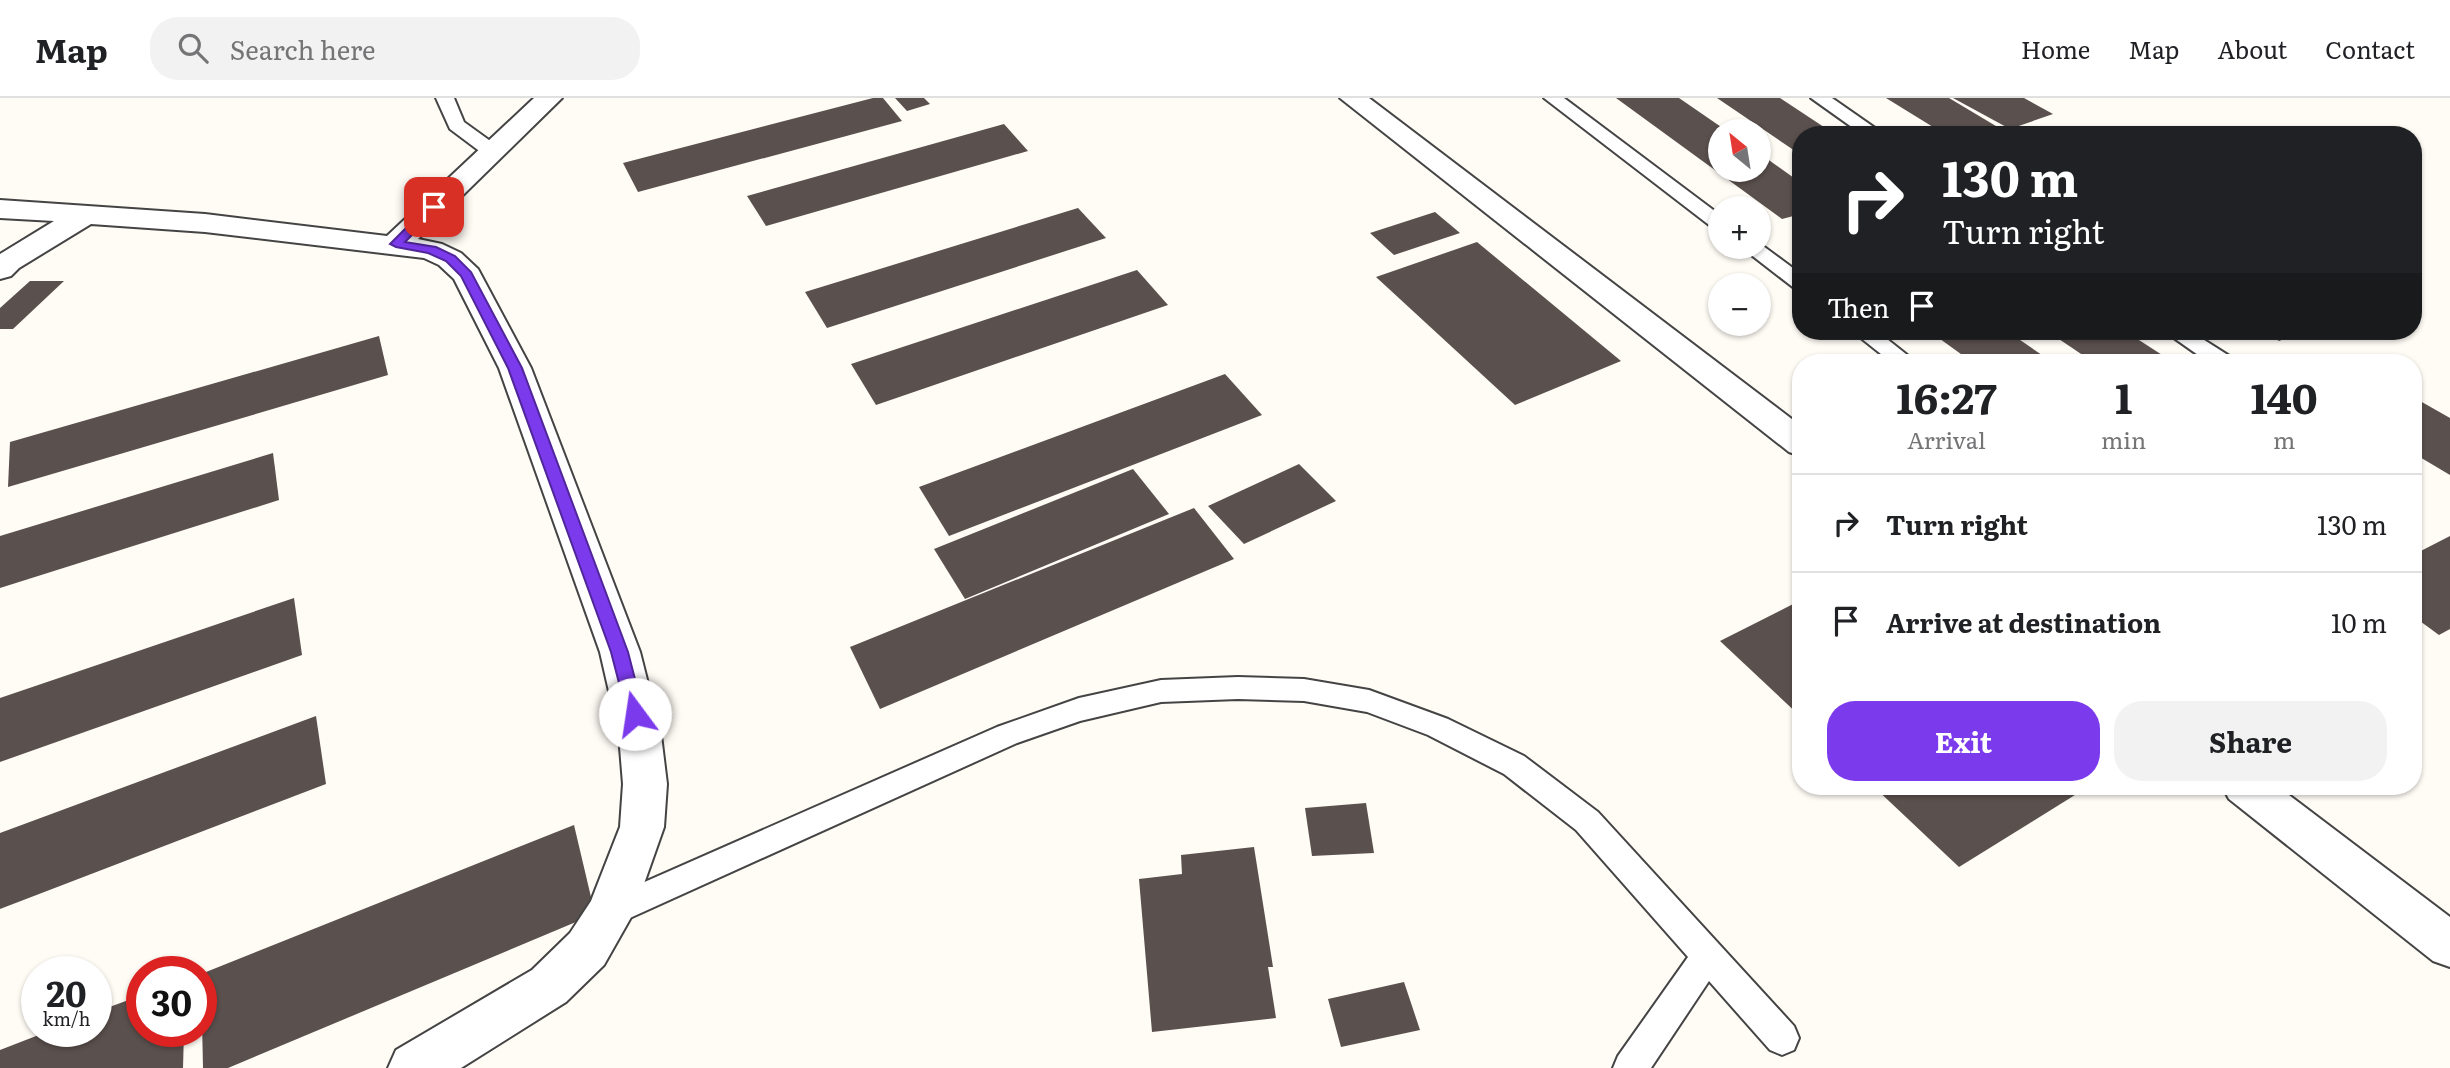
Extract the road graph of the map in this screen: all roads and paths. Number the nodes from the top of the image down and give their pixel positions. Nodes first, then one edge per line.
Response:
1 (445, 98) edge
2 (549, 98) edge
3 (1353, 98) edge
4 (1553, 98) edge
5 (1820, 98) edge
6 (1862, 126) edge
7 (493, 152) junction
8 (0, 209) edge
9 (85, 215) junction
10 (1708, 215) edge
11 (396, 244) junction
12 (1767, 259) edge
13 (0, 270) edge
14 (1792, 277) edge
15 (1875, 340) edge
16 (2189, 340) edge
17 (1894, 354) edge
18 (2211, 354) edge
19 (1792, 437) edge
20 (2256, 795) edge
21 (610, 912) junction
22 (2450, 945) edge
23 (1709, 955) junction
24 (1782, 1038) dead end
25 (414, 1068) edge
26 (1630, 1068) edge

1 - 7 lane
2 - 7 street
3 - 19 street
4 - 10 lane
5 - 6 lane
7 - 11 street
8 - 9 street
9 - 11 street
9 - 13 street
11 - 21 street
12 - 14 lane
15 - 17 lane
16 - 18 lane
20 - 22 street
21 - 23 lane
21 - 25 street
23 - 24 lane
23 - 26 lane

